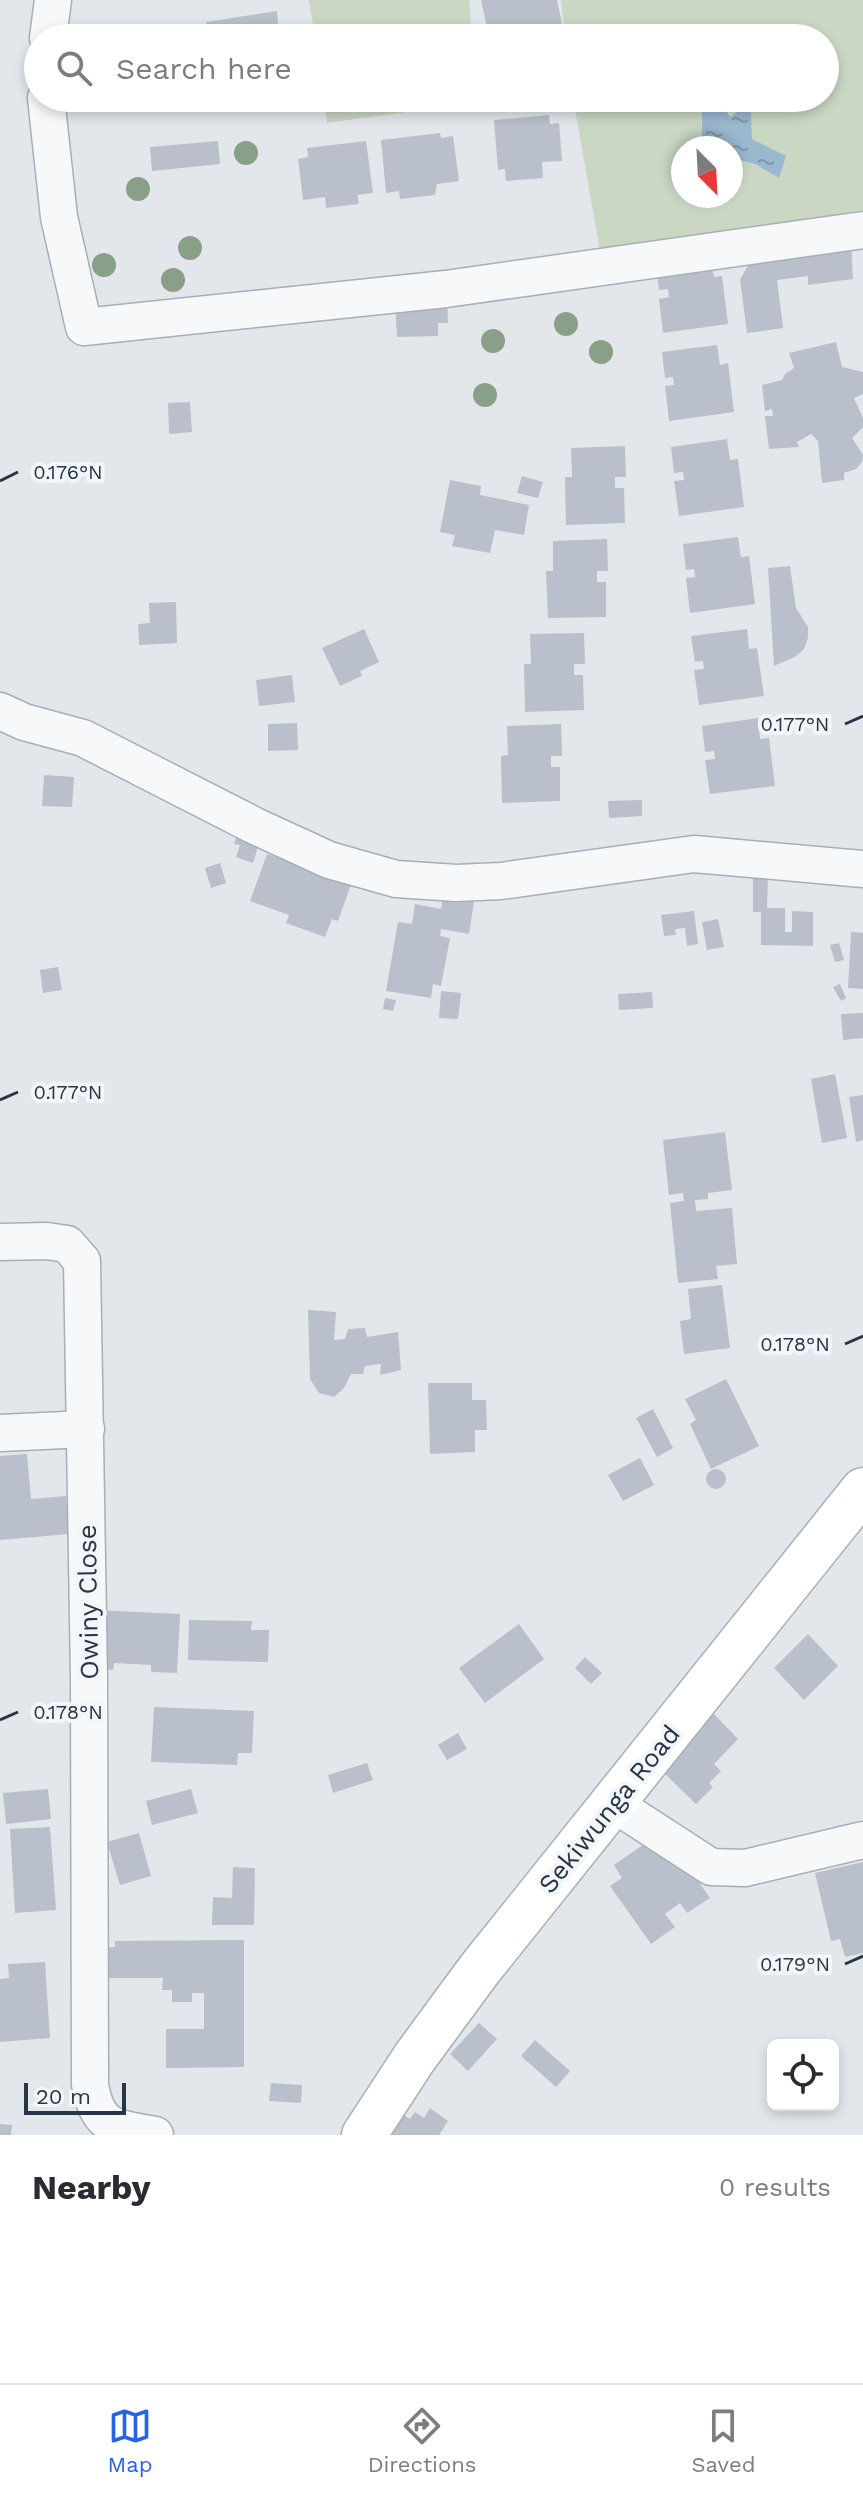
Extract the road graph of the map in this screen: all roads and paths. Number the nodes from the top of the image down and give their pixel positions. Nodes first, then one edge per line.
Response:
1 (53, 0) edge
2 (50, 24) edge
3 (48, 112) edge
4 (863, 230) edge
5 (0, 711) edge
6 (863, 869) edge
7 (0, 1242) edge
8 (86, 1429) junction
9 (0, 1433) edge
10 (863, 1490) edge
11 (614, 1804) junction
12 (863, 1840) edge
13 (155, 2135) edge
14 (364, 2135) edge

1 - 2 street
3 - 4 street
5 - 6 street
7 - 8 street, Owiny Close
8 - 9 street
8 - 13 street, Owiny Close
10 - 11 main road, Sekiwunga Road
11 - 12 street
11 - 14 main road, Sekiwunga Road

